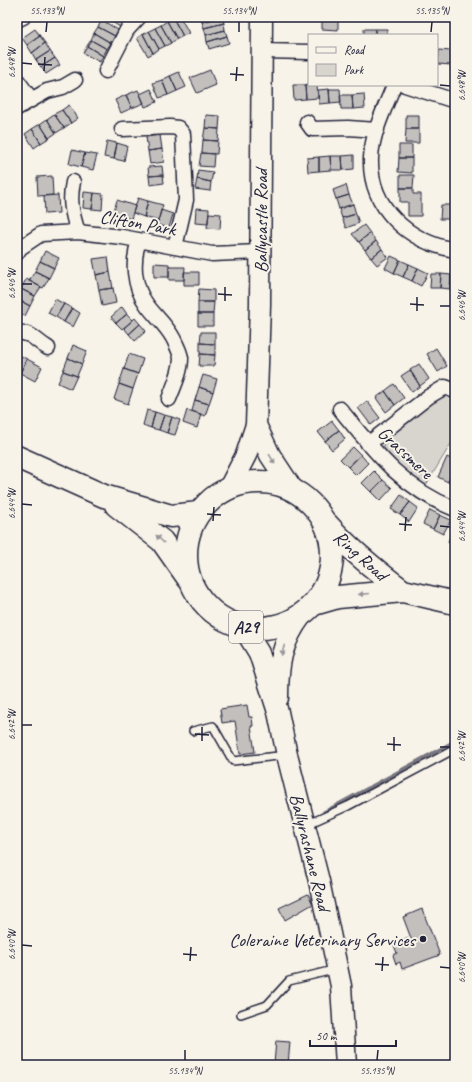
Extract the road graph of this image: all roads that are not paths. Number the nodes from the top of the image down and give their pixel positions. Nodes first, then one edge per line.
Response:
1 (23, 17) edge
2 (139, 17) edge
3 (262, 17) edge
4 (17, 20) edge
5 (262, 51) junction
6 (308, 52) edge
7 (106, 70) dead end
8 (17, 80) edge
9 (75, 80) dead end
10 (394, 86) edge
11 (408, 86) edge
12 (31, 99) junction
13 (455, 101) edge
14 (17, 108) edge
15 (307, 122) dead end
16 (122, 129) dead end
17 (377, 130) junction
18 (72, 182) dead end
19 (78, 232) junction
20 (139, 240) junction
21 (175, 247) junction
22 (455, 250) edge
23 (260, 252) junction
24 (17, 253) edge
25 (17, 332) edge
26 (48, 348) dead end
27 (455, 391) edge
28 (169, 399) dead end
29 (340, 409) dead end
30 (256, 425) junction
31 (368, 444) junction
32 (17, 457) edge
33 (229, 488) junction
34 (293, 490) junction
35 (104, 496) junction
36 (455, 509) edge
37 (199, 513) junction
38 (322, 518) junction
39 (190, 582) junction
40 (403, 591) junction
41 (455, 603) edge
42 (307, 610) junction
43 (243, 627) junction
44 (278, 712) junction
45 (193, 731) dead end
46 (455, 749) edge
47 (287, 755) junction
48 (305, 825) junction
49 (337, 969) junction
50 (241, 1014) dead end
51 (346, 1065) edge

1 - 4 street
2 - 7 street
3 - 5 main road, Ballycastle Road
5 - 6 street
5 - 23 main road, Ballycastle Road
8 - 12 street
9 - 12 street
10 - 17 street
11 - 13 street
12 - 14 street
15 - 17 street
16 - 21 street
17 - 22 street
18 - 19 street
19 - 20 street, Clifton Park
19 - 24 street, Clifton Park
20 - 21 street, Clifton Park
20 - 28 street
21 - 23 street, Clifton Park
23 - 30 main road, Ballycastle Road
25 - 26 street
27 - 31 street
29 - 31 street, Grassmere
30 - 33 main road, Ballycastle Road
30 -> 34 main road, Ballycastle Road
31 - 36 street, Grassmere
32 - 35 main road, A29
33 - 34 main road, A29
33 - 37 main road, A29
34 - 38 main road, A29
35 - 37 main road, A29
39 -> 35 main road, A29
37 - 39 main road, A29
38 - 40 main road, Ring Road / A29
38 - 42 main road, A29
39 - 43 main road, A29
40 - 41 main road, Ring Road / A29
40 -> 42 main road, Ring Road / A29
42 - 43 main road, A29
42 -> 44 main road, Ballyrashane Road
43 - 44 main road, Ballyrashane Road
44 - 47 main road, Ballyrashane Road
45 - 47 lane
46 - 48 lane
47 - 48 main road, Ballyrashane Road
48 - 49 main road, Ballyrashane Road
49 - 50 lane
49 - 51 main road, Ballyrashane Road

